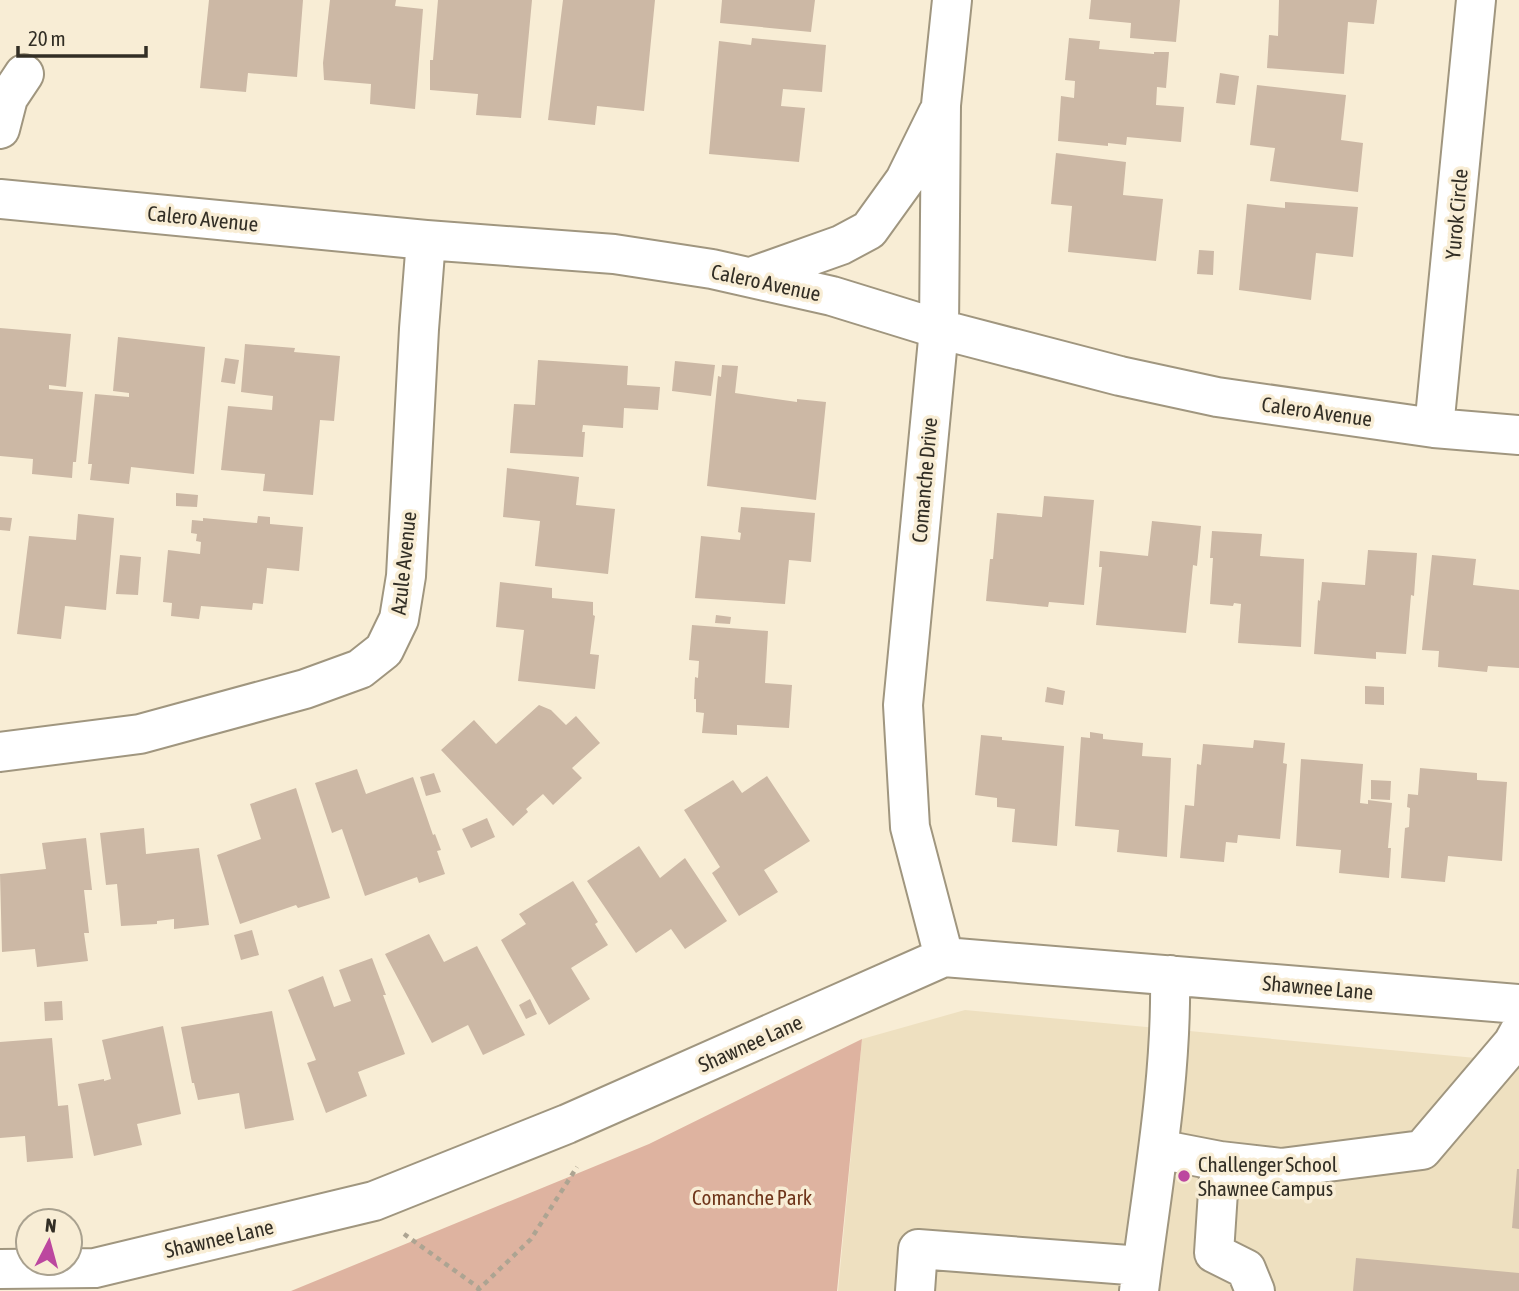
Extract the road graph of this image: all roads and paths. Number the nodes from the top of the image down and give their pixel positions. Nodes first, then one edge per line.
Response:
1 (952, 0) edge
2 (1476, 0) edge
3 (24, 75) dead end
4 (941, 105) junction
5 (0, 129) edge
6 (0, 199) edge
7 (426, 240) junction
8 (751, 277) junction
9 (939, 329) junction
10 (1434, 428) junction
11 (1519, 435) edge
12 (0, 752) edge
13 (944, 957) junction
14 (1170, 975) junction
15 (1519, 1004) edge
16 (1519, 1032) edge
17 (1158, 1149) junction
18 (1220, 1161) junction
19 (577, 1167) dead end
20 (404, 1234) dead end
21 (0, 1269) edge
22 (1141, 1278) edge
23 (478, 1290) edge
24 (915, 1291) edge
25 (1255, 1291) edge

1 - 4 street, Comanche Drive
2 - 10 street, Yurok Circle
3 - 5 street
4 - 8 street
4 - 9 street, Comanche Drive
6 - 7 street, Calero Avenue
7 - 8 street, Calero Avenue
7 - 12 street, Azule Avenue
8 - 9 street, Calero Avenue
9 - 10 street, Calero Avenue
9 - 13 street, Comanche Drive
10 - 11 street, Calero Avenue
13 - 14 street, Shawnee Lane
13 - 21 street, Shawnee Lane
14 - 15 street, Shawnee Lane
14 - 17 street
16 - 18 street
17 - 18 street
17 - 22 street
18 - 25 street
19 - 23 path
20 - 23 path
22 - 24 street

